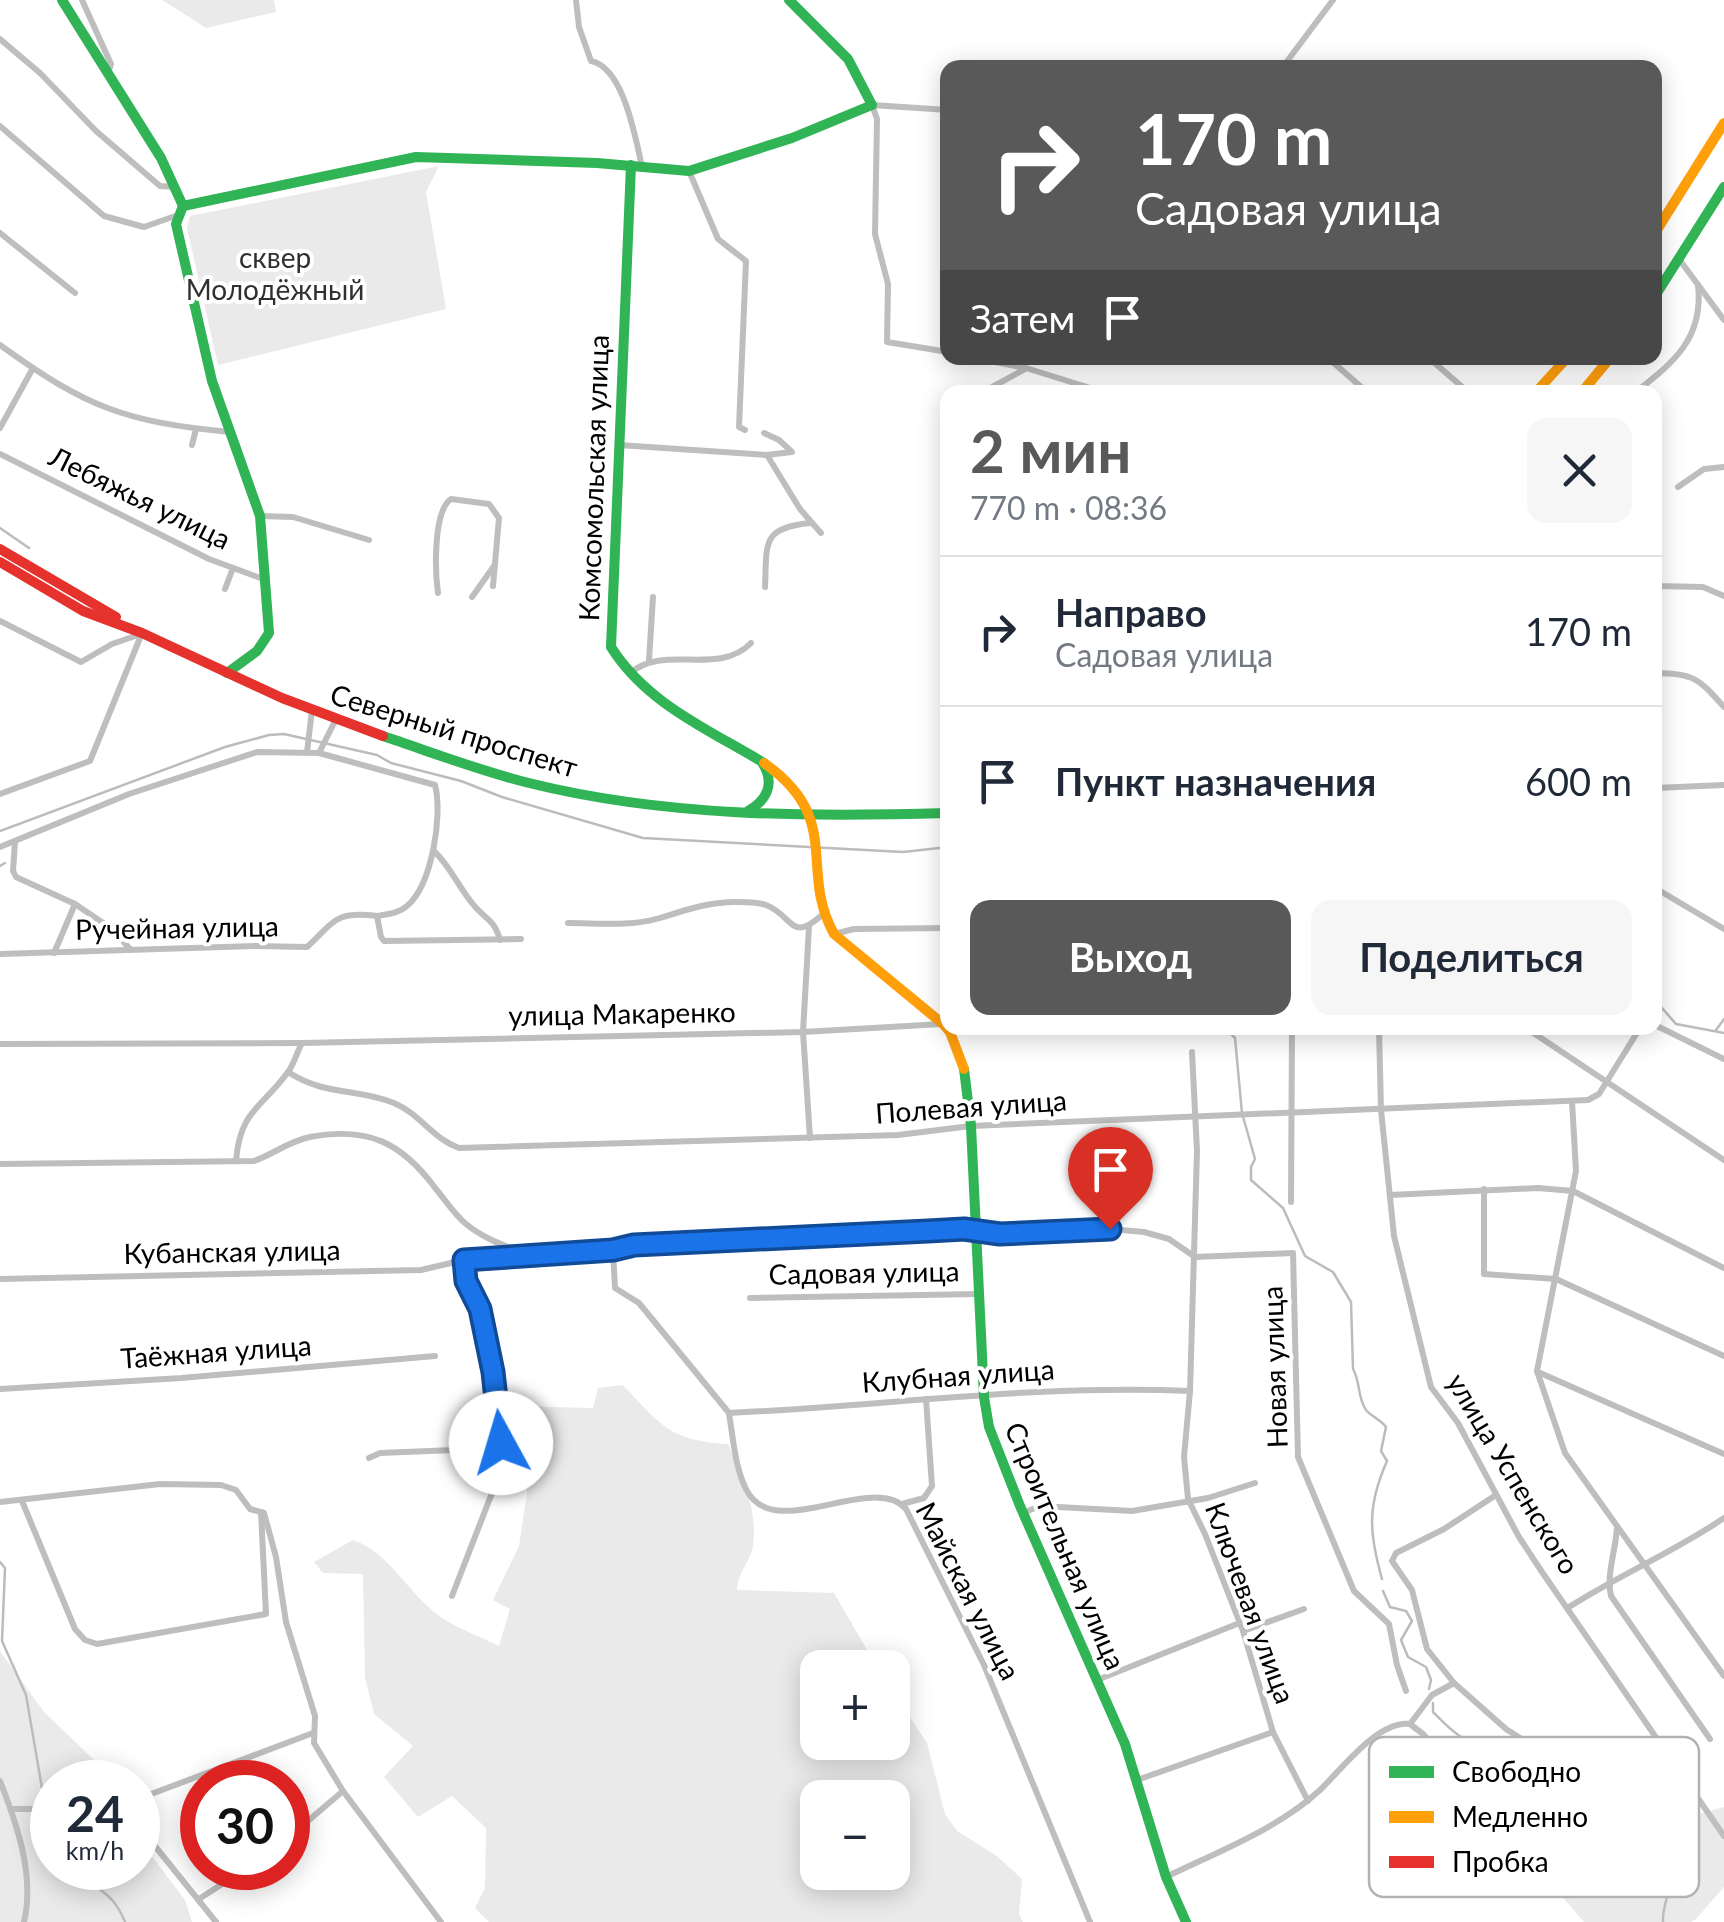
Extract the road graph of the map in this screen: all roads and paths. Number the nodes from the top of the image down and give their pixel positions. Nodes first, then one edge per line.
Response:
1 (62, 0) edge
2 (82, 0) edge
3 (576, 0) edge
4 (790, 0) edge
5 (1331, 1) edge
6 (0, 39) edge
7 (1288, 60) edge
8 (109, 70) junction
9 (872, 105) junction
10 (940, 109) edge
11 (1724, 124) edge
12 (0, 126) edge
13 (636, 166) junction
14 (690, 171) junction
15 (176, 187) junction
16 (1724, 187) edge
17 (180, 211) junction
18 (1662, 222) edge
19 (0, 233) edge
20 (1680, 258) junction
21 (1662, 285) edge
22 (1698, 285) junction
23 (75, 294) dead end
24 (1724, 320) edge
25 (0, 345) edge
26 (940, 351) edge
27 (1010, 365) edge
28 (1336, 365) edge
29 (1437, 365) edge
30 (1561, 365) edge
31 (1604, 365) edge
32 (32, 368) junction
33 (1026, 368) junction
34 (996, 385) edge
35 (1081, 385) edge
36 (1360, 385) edge
37 (1460, 385) edge
38 (1542, 385) edge
39 (1588, 385) edge
40 (1645, 385) edge
41 (0, 428) edge
42 (196, 428) junction
43 (745, 430) dead end
44 (230, 432) junction
45 (764, 433) dead end
46 (618, 445) junction
47 (192, 446) dead end
48 (0, 454) edge
49 (767, 454) junction
50 (1724, 467) edge
51 (1678, 487) dead end
52 (260, 516) junction
53 (811, 523) junction
54 (822, 533) dead end
55 (369, 540) dead end
56 (0, 549) edge
57 (0, 562) edge
58 (495, 565) junction
59 (232, 568) junction
60 (262, 579) junction
61 (493, 586) dead end
62 (1662, 586) edge
63 (765, 587) dead end
64 (224, 589) dead end
65 (438, 593) dead end
66 (1724, 596) edge
67 (472, 597) dead end
68 (653, 598) dead end
69 (0, 621) edge
70 (142, 633) junction
71 (751, 643) dead end
72 (650, 660) junction
73 (227, 673) junction
74 (628, 674) junction
75 (1662, 674) edge
76 (1724, 707) edge
77 (312, 710) junction
78 (336, 719) junction
79 (308, 744) junction
80 (320, 749) junction
81 (761, 761) junction
82 (1724, 785) edge
83 (1662, 788) edge
84 (0, 794) edge
85 (746, 812) junction
86 (940, 813) edge
87 (809, 815) junction
88 (14, 842) junction
89 (0, 848) edge
90 (434, 851) junction
91 (1662, 892) edge
92 (75, 904) junction
93 (823, 914) junction
94 (378, 916) junction
95 (568, 923) dead end
96 (809, 927) junction
97 (940, 928) edge
98 (1724, 929) edge
99 (834, 934) junction
100 (500, 940) junction
101 (521, 940) dead end
102 (131, 950) junction
103 (54, 953) junction
104 (0, 954) edge
105 (940, 1022) edge
106 (940, 1028) edge
107 (1662, 1028) edge
108 (803, 1032) junction
109 (950, 1035) edge
110 (1292, 1035) edge
111 (1379, 1035) edge
112 (1537, 1035) edge
113 (1636, 1035) edge
114 (302, 1043) junction
115 (0, 1044) edge
116 (1192, 1052) dead end
117 (1724, 1059) edge
118 (288, 1072) junction
119 (1608, 1080) junction
120 (1572, 1101) junction
121 (1381, 1110) junction
122 (1293, 1114) junction
123 (1195, 1118) junction
124 (971, 1126) junction
125 (810, 1138) junction
126 (1724, 1160) edge
127 (236, 1161) junction
128 (0, 1164) edge
129 (1484, 1189) junction
130 (1573, 1192) junction
131 (1390, 1195) junction
132 (1291, 1202) dead end
133 (976, 1230) junction
134 (613, 1250) junction
135 (529, 1256) junction
136 (1195, 1257) junction
137 (464, 1260) junction
138 (1724, 1268) edge
139 (0, 1279) edge
140 (1556, 1279) junction
141 (979, 1294) junction
142 (750, 1298) dead end
143 (436, 1356) dead end
144 (1724, 1356) edge
145 (1536, 1371) junction
146 (0, 1388) edge
147 (1190, 1392) junction
148 (984, 1397) junction
149 (926, 1399) junction
150 (729, 1413) junction
151 (501, 1443) junction
152 (1724, 1454) edge
153 (369, 1458) dead end
154 (1255, 1484) dead end
155 (1496, 1495) junction
156 (1188, 1499) junction
157 (22, 1500) junction
158 (0, 1502) edge
159 (902, 1504) junction
160 (261, 1512) junction
161 (1023, 1513) junction
162 (1724, 1518) edge
163 (1617, 1526) junction
164 (1644, 1562) junction
165 (1608, 1582) junction
166 (452, 1596) dead end
167 (1568, 1608) junction
168 (1304, 1609) dead end
169 (1240, 1628) junction
170 (1724, 1676) edge
171 (1097, 1680) junction
172 (1454, 1683) junction
173 (1406, 1691) dead end
174 (1410, 1724) junction
175 (314, 1732) junction
176 (1273, 1732) junction
177 (1376, 1737) edge
178 (1426, 1737) edge
179 (1518, 1737) edge
180 (1656, 1737) edge
181 (1710, 1739) dead end
182 (1369, 1744) edge
183 (1137, 1780) junction
184 (0, 1781) edge
185 (160, 1790) edge
186 (343, 1791) junction
187 (1699, 1799) edge
188 (1308, 1801) junction
189 (11, 1809) junction
190 (30, 1809) edge
191 (310, 1819) edge
192 (1724, 1836) edge
193 (160, 1851) edge
194 (1166, 1877) junction
195 (214, 1890) edge
196 (200, 1899) junction
197 (24, 1922) edge
198 (216, 1922) edge
199 (441, 1922) edge
200 (1090, 1922) edge
201 (1186, 1922) edge

1 - 8 street
2 - 8 street
3 - 13 street
4 - 9 street
5 - 7 street
6 - 15 street
8 - 15 street
9 - 10 street
9 - 14 street
9 - 26 street
11 - 18 street
12 - 17 street
13 - 14 street
13 - 17 street
13 - 46 street, Комсомольская улица
14 - 43 street
15 - 17 street
16 - 20 street
17 - 44 street
19 - 23 street
20 - 21 street
20 - 22 street
22 - 24 street
22 - 40 street
25 - 32 street
27 - 33 street
28 - 36 street
29 - 37 street
30 - 38 street
31 - 39 street
32 - 41 street
32 - 42 street
33 - 34 street
33 - 35 street
42 - 44 street
42 - 47 street
44 - 52 street
45 - 49 street
46 - 49 street
46 - 74 street, Комсомольская улица
48 - 59 street, Лебяжья улица
49 - 53 street
50 - 51 street
52 - 55 street
52 - 60 street
53 - 54 street
53 - 63 street
56 - 70 street, Северный проспект
57 - 70 street, Северный проспект
58 - 61 street
58 - 65 street
58 - 67 street
59 - 60 street, Лебяжья улица
59 - 64 street
60 - 73 street
62 - 66 street
68 - 72 street
69 - 70 street
70 - 73 street, Северный проспект
70 - 84 street
71 - 72 street
72 - 74 street
73 - 77 street, Северный проспект
74 - 81 street
75 - 76 street
77 - 78 street, Северный проспект
77 - 79 street
78 - 80 street
78 - 85 street, Северный проспект
79 - 80 street
79 - 88 street
80 - 90 street
81 - 85 street
81 - 87 street
82 - 83 street
85 - 87 street, Северный проспект
86 - 87 street, Северный проспект
87 - 93 street
88 - 89 street
88 - 92 street
90 - 94 street
90 - 100 street
91 - 98 street
92 - 102 street
92 - 103 street
93 - 96 street
93 - 99 street
94 - 100 street
94 - 102 street, Ручейная улица
95 - 96 street
96 - 108 street
97 - 99 street
99 - 105 street
100 - 101 street
102 - 103 street, Ручейная улица
103 - 104 street, Ручейная улица
106 - 108 street, улица Макаренко
107 - 117 street
108 - 114 street, улица Макаренко
108 - 125 street
109 - 124 street, Строительная улица
110 - 122 street
111 - 121 street, улица Успенского
112 - 119 street
113 - 119 street, Полевая улица
114 - 115 street, улица Макаренко
114 - 118 street
116 - 123 street, Ключевая улица
118 - 125 street, Полевая улица
118 - 127 street
119 - 120 street, Полевая улица
119 - 126 street
120 - 121 street, Полевая улица
120 - 130 street
121 - 122 street, Полевая улица
121 - 131 street, улица Успенского
122 - 123 street, Полевая улица
122 - 132 street
123 - 124 street, Полевая улица
123 - 136 street, Ключевая улица
124 - 125 street, Полевая улица
124 - 133 street, Строительная улица
127 - 128 street
127 - 135 street
129 - 130 street
129 - 131 street
129 - 140 street
130 - 138 street
130 - 140 street
131 - 155 street, улица Успенского
133 - 134 street, Садовая улица
133 - 136 street, Садовая улица
133 - 141 street, Строительная улица
134 - 135 street, Садовая улица
134 - 150 street
135 - 137 street, Садовая улица
136 - 147 street, Ключевая улица
136 - 173 street, Новая улица
137 - 139 street, Кубанская улица
137 - 151 street
140 - 144 street
140 - 145 street
141 - 142 street, Садовая улица
141 - 148 street, Строительная улица
143 - 146 street, Таёжная улица
145 - 152 street
145 - 163 street
147 - 148 street, Клубная улица
147 - 156 street, Ключевая улица
148 - 149 street, Клубная улица
148 - 161 street, Строительная улица
149 - 150 street, Клубная улица
149 - 159 street
150 - 159 street, Майская улица
151 - 153 street
151 - 166 street
154 - 156 street
155 - 167 street, улица Успенского
155 - 172 street
156 - 161 street
156 - 169 street, Ключевая улица
157 - 158 street
157 - 160 street
157 - 160 street
159 - 200 street, Майская улица
160 - 175 street
161 - 171 street, Строительная улица
162 - 164 street
163 - 164 street
163 - 165 street
164 - 165 street
164 - 170 street
165 - 167 street
165 - 181 street
167 - 180 street, улица Успенского
168 - 169 street
169 - 171 street
169 - 176 street, Ключевая улица
171 - 183 street, Строительная улица
172 - 174 street
172 - 179 street
174 - 177 street
174 - 178 street
175 - 185 street
175 - 186 street
176 - 183 street
176 - 188 street, Ключевая улица
182 - 188 street
183 - 194 street, Строительная улица
184 - 189 street
186 - 191 street
186 - 199 street
187 - 192 street, улица Успенского
188 - 194 street
189 - 190 street
189 - 197 street
193 - 196 street
194 - 201 street, Строительная улица
195 - 196 street
196 - 198 street

